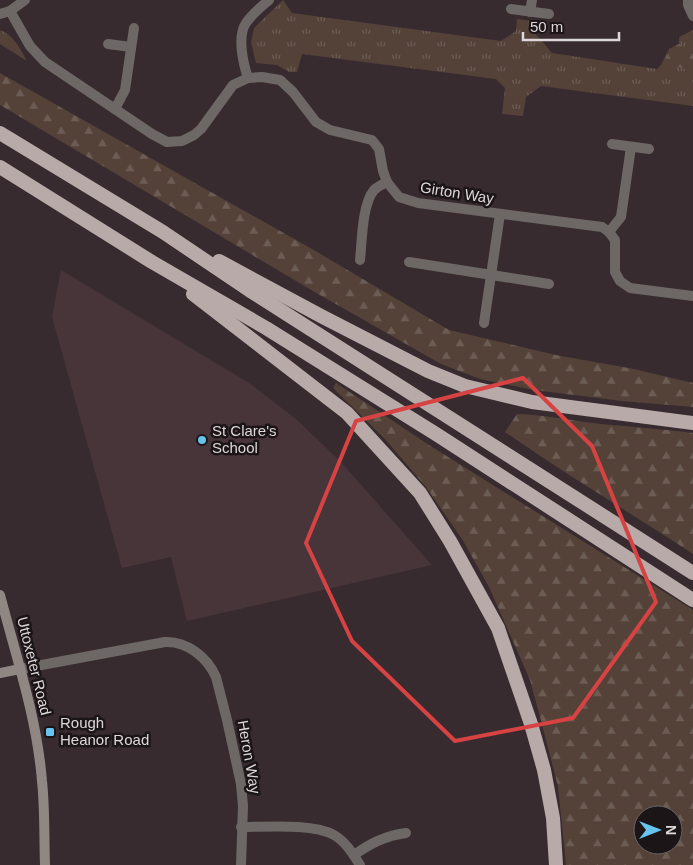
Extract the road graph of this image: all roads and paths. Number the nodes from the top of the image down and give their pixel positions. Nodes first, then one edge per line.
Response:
1 (25, 0) edge
2 (269, 0) edge
3 (532, 0) edge
4 (688, 0) edge
5 (511, 9) dead end
6 (5, 12) edge
7 (530, 12) junction
8 (549, 14) dead end
9 (693, 16) edge
10 (134, 28) dead end
11 (108, 44) dead end
12 (131, 47) junction
13 (248, 78) junction
14 (115, 109) junction
15 (0, 132) edge
16 (612, 144) dead end
17 (631, 148) junction
18 (649, 149) dead end
19 (0, 167) edge
20 (387, 182) junction
21 (500, 214) junction
22 (162, 232) junction
23 (610, 232) junction
24 (360, 260) dead end
25 (152, 262) junction
26 (409, 262) dead end
27 (491, 276) junction
28 (549, 284) dead end
29 (693, 296) edge
30 (484, 323) dead end
31 (693, 422) edge
32 (693, 574) edge
33 (0, 595) edge
34 (693, 600) edge
35 (20, 669) junction
36 (0, 673) edge
37 (241, 827) junction
38 (406, 833) dead end
39 (354, 855) junction
40 (45, 865) edge
41 (241, 865) edge
42 (360, 865) edge
43 (556, 865) edge

1 - 6 street
2 - 13 street
3 - 7 street
4 - 9 street
5 - 7 street
6 - 14 street
7 - 8 street
10 - 12 street
11 - 12 street
12 - 14 street
13 - 14 street
13 - 20 street
15 - 22 highway
16 - 17 street
17 - 18 street
17 - 23 street
19 - 25 highway
20 - 21 street, Girton Way
20 - 24 street
21 - 23 street, Girton Way
21 - 27 street
22 - 31 highway
22 - 32 highway
23 - 29 street
25 - 34 highway
25 - 43 highway
26 - 27 street
27 - 28 street
27 - 30 street
33 - 35 main road, Uttoxeter Road
35 - 36 main road
35 - 37 street, Heron Way
35 - 40 main road, Uttoxeter Road
37 - 39 street
37 - 41 street, Heron Way
38 - 39 street
39 - 42 street

